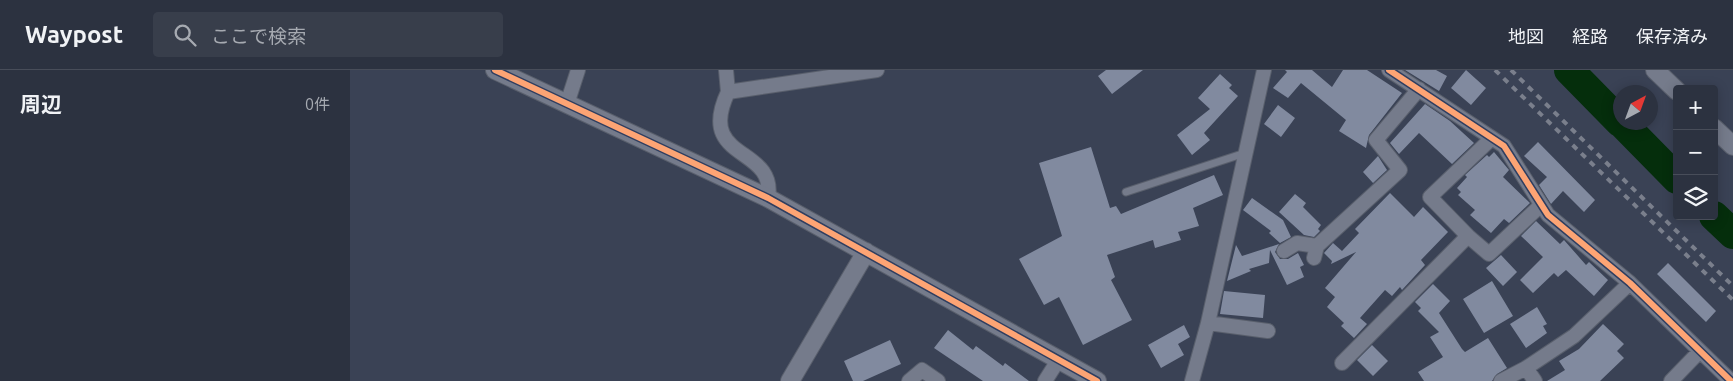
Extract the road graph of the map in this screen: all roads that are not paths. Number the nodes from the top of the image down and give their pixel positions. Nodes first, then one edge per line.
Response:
1 (495, 70) edge
2 (578, 70) edge
3 (726, 70) edge
4 (876, 70) edge
5 (1264, 70) edge
6 (1389, 70) edge
7 (1655, 70) edge
8 (805, 75) edge
9 (1673, 88) edge
10 (1419, 89) junction
11 (728, 92) junction
12 (567, 104) junction
13 (1716, 130) edge
14 (1492, 138) junction
15 (1733, 146) edge
16 (1246, 152) junction
17 (1126, 192) dead end
18 (768, 198) junction
19 (1540, 205) junction
20 (1468, 236) junction
21 (1284, 250) dead end
22 (866, 252) junction
23 (1630, 283) junction
24 (1208, 323) junction
25 (1268, 331) dead end
26 (1700, 351) junction
27 (1059, 359) junction
28 (1342, 363) dead end
29 (1526, 368) junction
30 (790, 381) edge
31 (910, 381) edge
32 (938, 381) edge
33 (1045, 381) edge
34 (1097, 381) edge
35 (1192, 381) edge
36 (1501, 381) edge
37 (1535, 381) edge
38 (1671, 381) edge
39 (1731, 381) edge

1 - 12 street
2 - 12 street
3 - 11 street
4 - 8 street
5 - 16 street
6 - 10 street
7 - 9 street
8 - 11 street
10 - 14 street
10 - 21 street
11 - 18 street
12 - 18 street
13 - 15 street
14 - 19 street
14 - 20 street
16 - 17 lane
16 - 24 street
18 - 22 street
19 - 20 street
19 - 23 street
20 - 28 street
22 - 27 street
22 - 30 street
23 - 26 street
23 - 29 street
24 - 25 street
24 - 35 street
26 - 38 street
26 - 39 street
27 - 33 street
27 - 34 street
29 - 36 street
29 - 37 street
31 - 32 street

